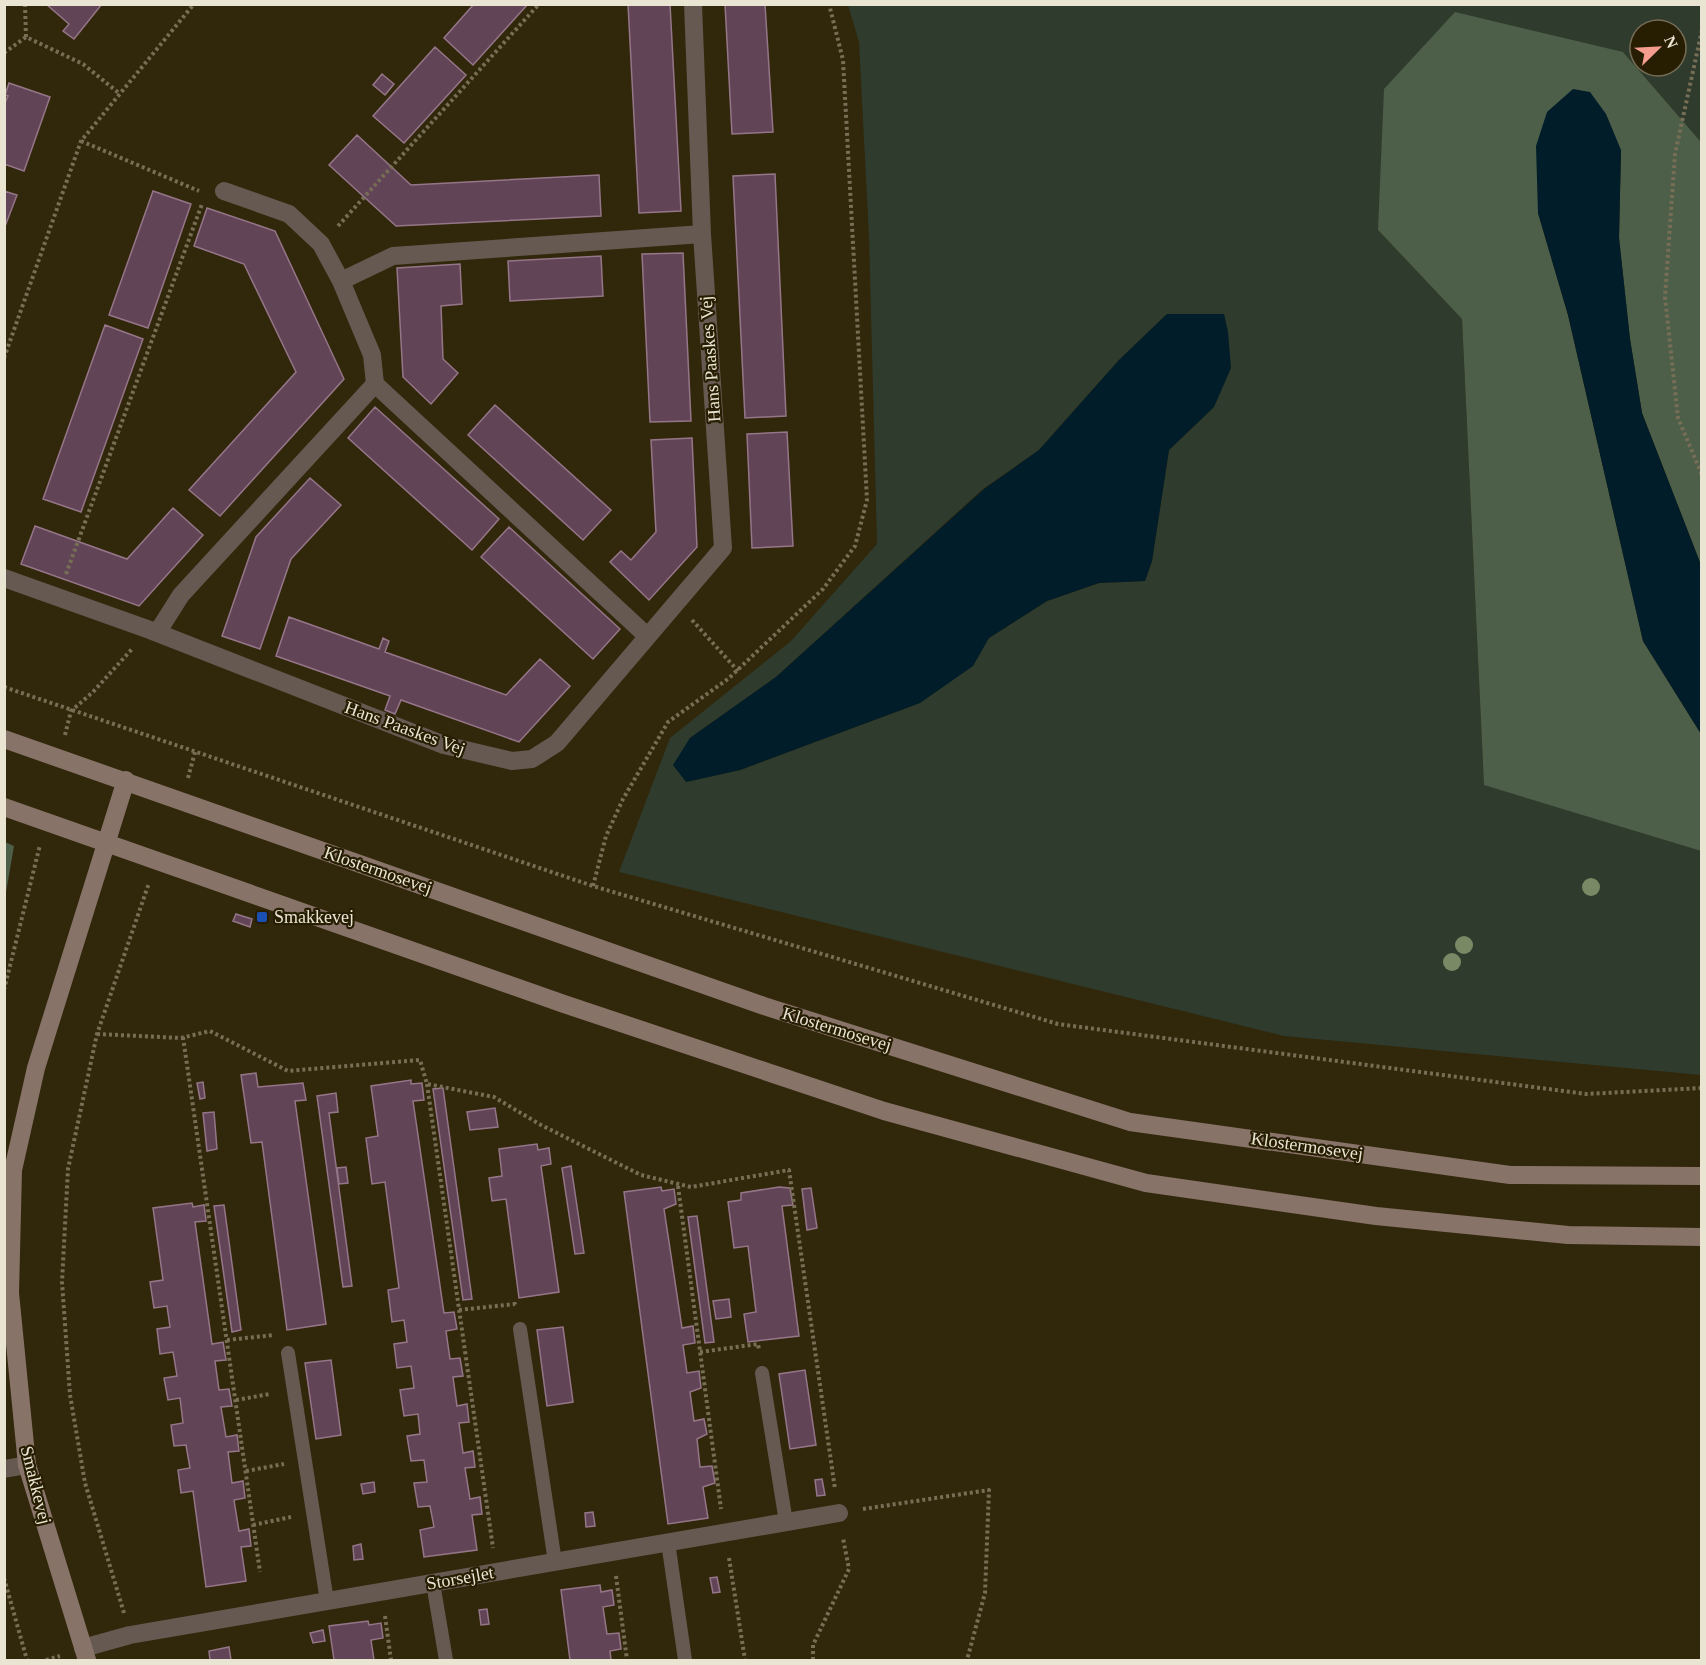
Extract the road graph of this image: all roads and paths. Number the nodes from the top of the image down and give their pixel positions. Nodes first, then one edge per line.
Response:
1 (25, 4) edge
2 (194, 4) edge
3 (539, 4) edge
4 (693, 4) edge
5 (829, 4) edge
6 (1701, 30) edge
7 (26, 37) junction
8 (4, 53) edge
9 (120, 94) junction
10 (81, 141) junction
11 (215, 192) junction
12 (702, 234) junction
13 (321, 243) junction
14 (341, 282) junction
15 (4, 358) edge
16 (375, 384) junction
17 (1701, 476) edge
18 (4, 578) edge
19 (57, 597) junction
20 (676, 602) junction
21 (153, 632) junction
22 (646, 635) junction
23 (738, 671) junction
24 (4, 687) edge
25 (71, 711) junction
26 (4, 739) edge
27 (195, 752) junction
28 (60, 758) junction
29 (126, 780) junction
30 (181, 800) junction
31 (4, 807) edge
32 (46, 821) junction
33 (107, 841) junction
34 (158, 860) junction
35 (593, 886) junction
36 (4, 990) edge
37 (97, 1034) junction
38 (183, 1037) junction
39 (426, 1084) junction
40 (1701, 1088) edge
41 (9, 1170) edge
42 (1701, 1176) edge
43 (678, 1186) junction
44 (1701, 1237) edge
45 (459, 1310) junction
46 (520, 1329) joint
47 (227, 1340) junction
48 (700, 1352) junction
49 (288, 1353) joint
50 (762, 1373) joint
51 (294, 1389) junction
52 (236, 1400) junction
53 (305, 1460) junction
54 (27, 1465) junction
55 (4, 1469) edge
56 (246, 1471) junction
57 (313, 1513) junction
58 (839, 1513) junction
59 (786, 1522) junction
60 (254, 1525) junction
61 (725, 1533) junction
62 (668, 1542) junction
63 (612, 1552) junction
64 (555, 1562) junction
65 (260, 1572) dead end
66 (496, 1572) junction
67 (4, 1578) edge
68 (433, 1583) junction
69 (381, 1592) junction
70 (327, 1601) junction
71 (130, 1635) junction
72 (85, 1654) edge
73 (27, 1660) edge
74 (391, 1660) edge
75 (446, 1660) edge
76 (627, 1660) edge
77 (685, 1660) edge
78 (745, 1660) edge
79 (813, 1660) edge
80 (967, 1660) edge

1 - 7 path
2 - 9 path
3 - 13 path
4 - 12 street, Hans Paaskes Vej
5 - 23 path
6 - 17 path
7 - 8 path
7 - 9 path
9 - 10 path
10 - 11 path
10 - 15 path
11 - 13 street
11 - 19 path
12 - 14 street
12 - 20 street, Hans Paaskes Vej
13 - 14 street
14 - 16 street
16 - 21 street
16 - 22 street
18 - 19 street, Hans Paaskes Vej
19 - 21 street, Hans Paaskes Vej
20 - 22 street, Hans Paaskes Vej
20 - 23 path
21 - 22 street, Hans Paaskes Vej
21 - 25 path
23 - 35 path
24 - 25 path
25 - 27 path
25 - 28 path
26 - 28 main road, Klostermosevej
27 - 30 path
27 - 35 path
28 - 29 main road, Klostermosevej
29 - 30 main road, Klostermosevej
29 - 33 main road, Smakkevej
30 - 42 main road, Klostermosevej
31 - 32 main road
32 - 33 main road
32 - 36 path
33 - 34 main road
33 - 41 main road, Smakkevej
34 - 37 path
34 - 44 main road
35 - 40 path
37 - 38 path
37 - 71 path
38 - 39 path
38 - 47 path
39 - 43 path
39 - 45 path
41 - 54 main road, Smakkevej
43 - 48 path
43 - 58 path
45 - 46 path
45 - 66 path
46 - 64 lane
47 - 49 path
47 - 52 path
48 - 50 path
48 - 61 path
49 - 51 lane
50 - 59 lane
51 - 52 path
51 - 53 lane
52 - 56 path
53 - 56 path
53 - 57 lane
54 - 55 street
54 - 72 main road, Smakkevej
56 - 60 path
57 - 60 path
57 - 70 lane
58 - 59 street, Storsejlet
58 - 79 path
58 - 80 path
59 - 61 street, Storsejlet
60 - 65 path
61 - 62 street, Storsejlet
61 - 78 path
62 - 63 street, Storsejlet
62 - 77 lane
63 - 64 street, Storsejlet
63 - 76 path
64 - 66 street, Storsejlet
66 - 68 street, Storsejlet
67 - 73 path
68 - 69 street, Storsejlet
68 - 75 lane
69 - 70 street, Storsejlet
69 - 74 path
70 - 71 street, Storsejlet
71 - 72 street, Storsejlet

